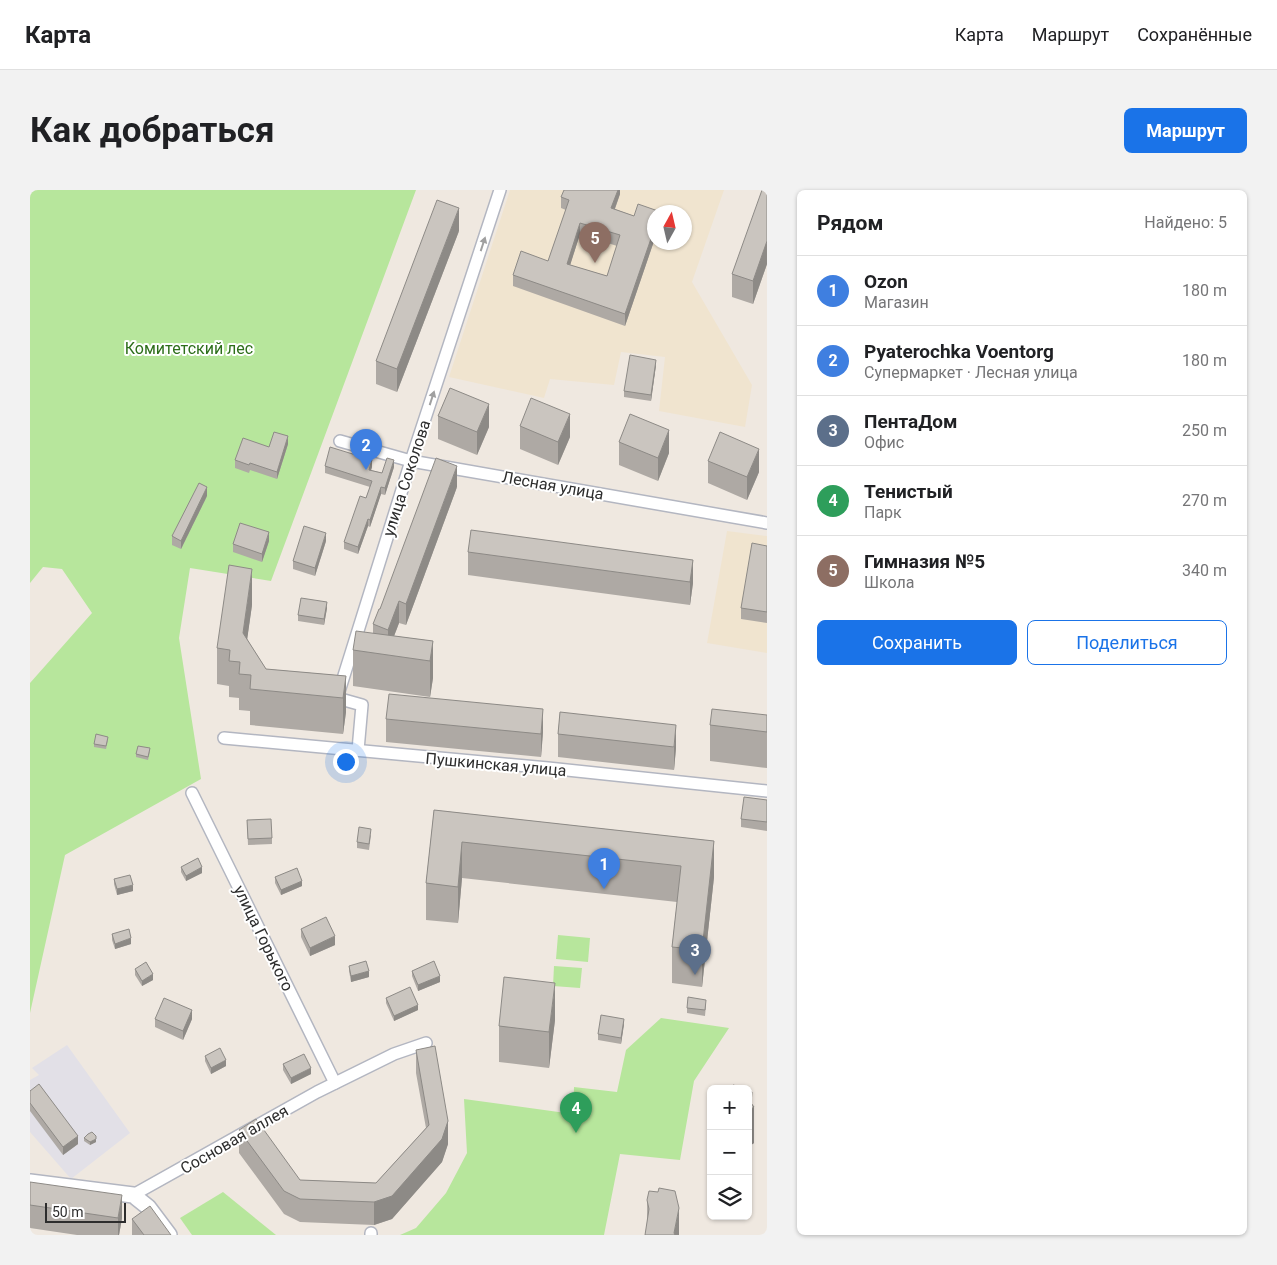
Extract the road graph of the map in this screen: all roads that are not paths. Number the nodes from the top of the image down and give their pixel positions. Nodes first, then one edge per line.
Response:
1 (500, 190) edge
2 (340, 440) dead end
3 (411, 461) junction
4 (767, 524) edge
5 (224, 738) dead end
6 (358, 750) junction
7 (767, 791) edge
8 (192, 793) dead end
9 (426, 1043) dead end
10 (335, 1082) junction
11 (30, 1182) edge
12 (133, 1195) junction
13 (169, 1235) edge

3 -> 1 street, улица Соколова
2 - 3 street, Лесная улица
3 - 4 street, Лесная улица
3 - 6 street, улица Соколова
5 - 6 street, Пушкинская улица
6 - 7 street, Пушкинская улица
8 - 10 street, улица Горького
9 - 10 street, Сосновая аллея
10 - 12 street, Сосновая аллея
11 - 12 street
12 - 13 street

